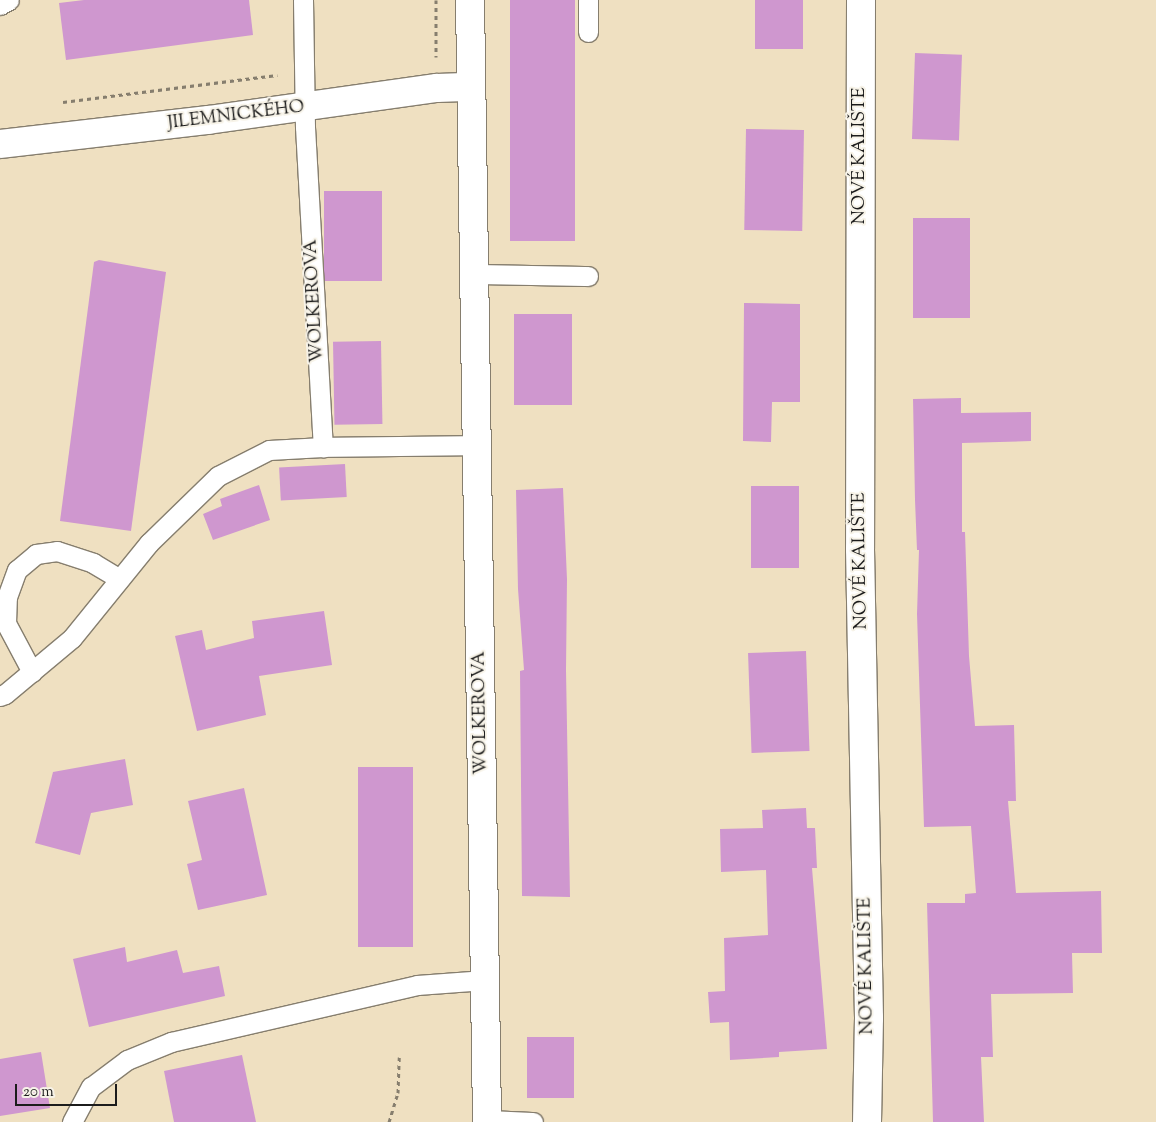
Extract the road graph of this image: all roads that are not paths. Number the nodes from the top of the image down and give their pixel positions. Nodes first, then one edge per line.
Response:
1 (9, 0) edge
2 (303, 0) edge
3 (470, 0) edge
4 (588, 0) edge
5 (861, 0) edge
6 (0, 5) edge
7 (588, 32) dead end
8 (471, 88) junction
9 (304, 107) junction
10 (0, 144) edge
11 (474, 274) junction
12 (588, 276) dead end
13 (476, 445) junction
14 (323, 447) junction
15 (120, 579) junction
16 (32, 672) junction
17 (0, 696) edge
18 (485, 980) junction
19 (487, 1121) edge
20 (72, 1122) edge
21 (533, 1122) edge
22 (867, 1122) edge

1 - 6 lane
2 - 9 lane, WOLKEROVA
3 - 8 street, WOLKEROVA
4 - 7 lane
5 - 22 street, NOVÉ KALIŠTE
8 - 9 street, JILEMNICKÉHO
8 - 11 street, WOLKEROVA
9 - 10 street, JILEMNICKÉHO
9 - 14 lane, WOLKEROVA
11 - 12 lane
11 - 13 street, WOLKEROVA
13 - 14 lane
13 - 18 street, WOLKEROVA
14 - 15 lane
15 - 16 lane
15 - 16 lane
16 - 17 lane
18 - 19 street, WOLKEROVA
18 - 20 lane
19 - 21 lane

